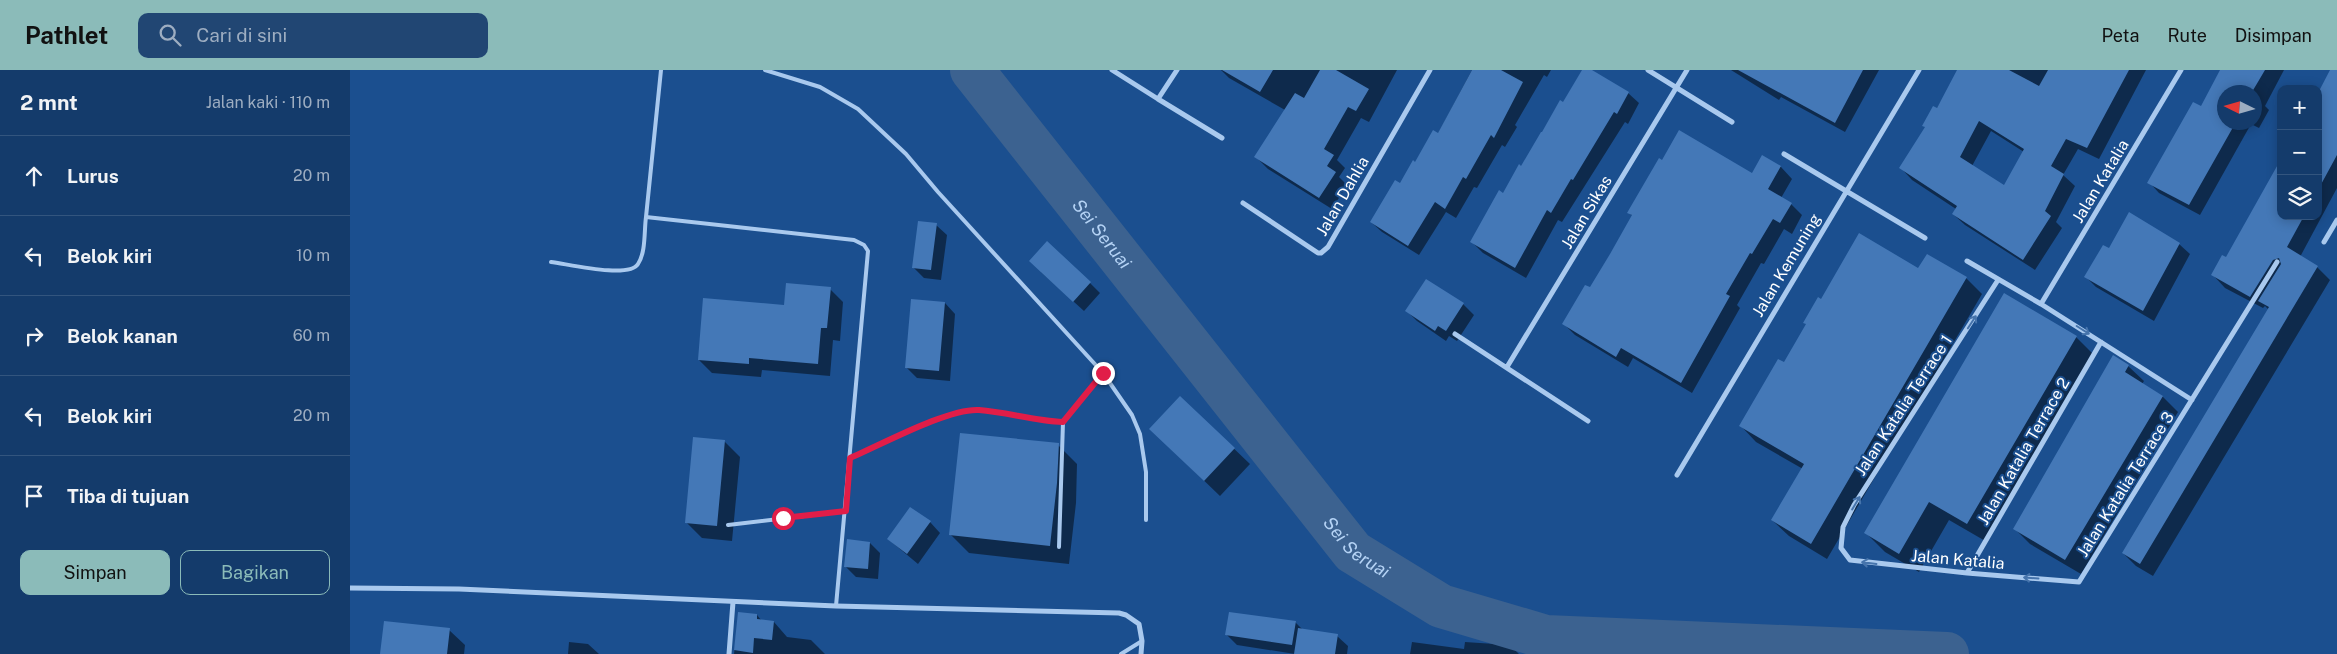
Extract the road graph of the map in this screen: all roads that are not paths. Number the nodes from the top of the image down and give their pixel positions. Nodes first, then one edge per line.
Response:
1 (661, 70) edge
2 (765, 70) edge
3 (1112, 70) edge
4 (1177, 70) edge
5 (1430, 70) edge
6 (1648, 70) edge
7 (1687, 70) edge
8 (1918, 70) edge
9 (2181, 70) edge
10 (1677, 87) junction
11 (1158, 99) junction
12 (1732, 122) dead end
13 (1222, 138) dead end
14 (1784, 154) dead end
15 (1844, 192) junction
16 (1243, 203) dead end
17 (646, 217) junction
18 (2337, 220) edge
19 (1925, 238) dead end
20 (2324, 242) dead end
21 (1967, 261) dead end
22 (550, 262) dead end
23 (2277, 262) dead end
24 (1998, 280) junction
25 (2041, 304) junction
26 (1455, 334) dead end
27 (2101, 342) junction
28 (1507, 367) junction
29 (1103, 373) junction
30 (2192, 400) junction
31 (1588, 420) dead end
32 (1063, 422) junction
33 (850, 458) junction
34 (1678, 475) dead end
35 (846, 511) junction
36 (1146, 520) dead end
37 (728, 525) dead end
38 (1060, 547) dead end
39 (1841, 548) joint
40 (1967, 573) junction
41 (2079, 582) joint
42 (350, 588) edge
43 (733, 602) junction
44 (836, 606) junction
45 (1142, 641) junction
46 (729, 654) edge
47 (1121, 654) edge
48 (1141, 654) edge

1 - 17 lane
2 - 29 lane
3 - 11 street
4 - 11 street
5 - 16 street, Jalan Dahlia
6 - 10 street
7 - 10 street, Jalan Sikas
8 - 15 street, Jalan Kemuning
9 - 25 street, Jalan Katalia
10 - 12 street
10 - 28 street, Jalan Sikas
11 - 13 street
14 - 15 street
15 - 19 street
15 - 34 street, Jalan Kemuning
17 - 22 lane
17 - 33 lane
18 - 20 street
21 - 24 street
23 - 30 street, Jalan Katalia Terrace 3
24 - 25 street
39 -> 24 street, Jalan Katalia Terrace 1
25 -> 27 street
26 - 28 street
27 - 30 street
27 - 40 street, Jalan Katalia Terrace 2
28 - 31 street
29 - 32 lane
29 - 36 lane
30 - 41 street, Jalan Katalia Terrace 3
32 - 33 lane
32 - 38 lane
33 - 35 lane
35 - 37 lane
35 - 44 lane
40 -> 39 street, Jalan Katalia
41 -> 40 street, Jalan Katalia
42 - 43 street
43 - 44 street
43 - 46 street
44 - 45 street
45 - 47 lane
45 - 48 street

